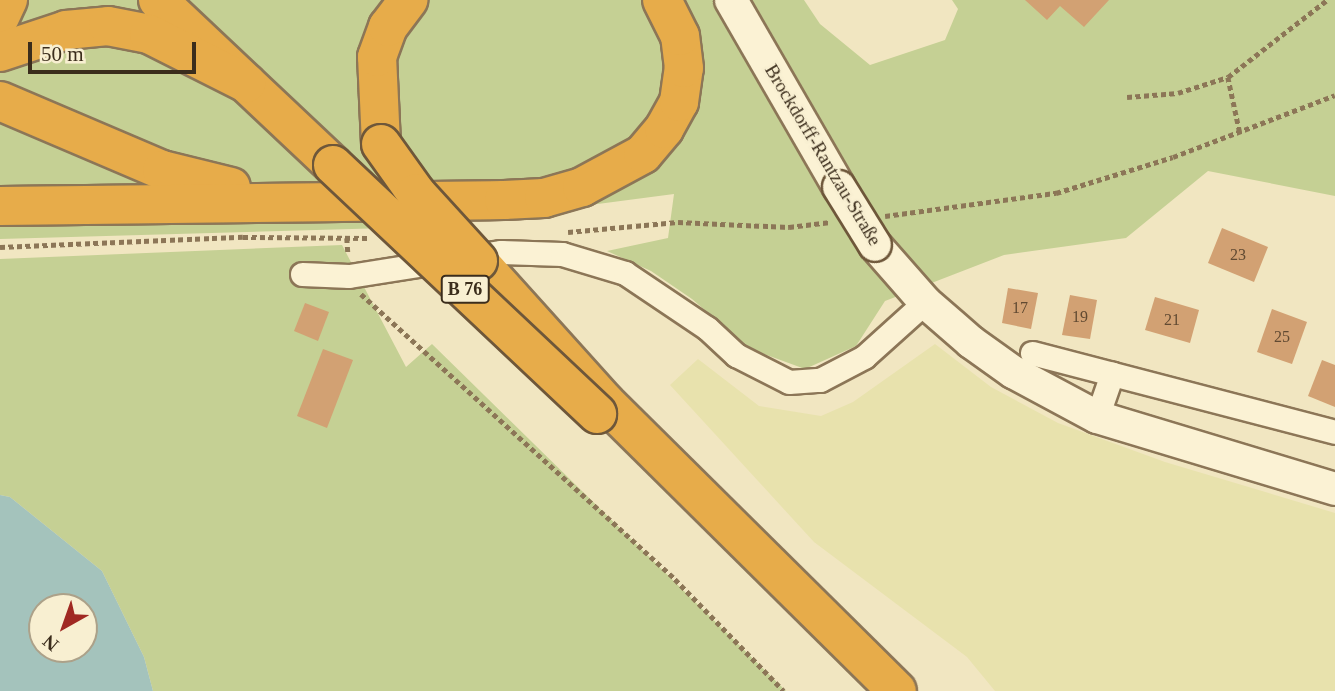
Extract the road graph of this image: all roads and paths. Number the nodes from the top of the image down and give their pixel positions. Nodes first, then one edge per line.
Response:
1 (8, 0) edge
2 (158, 0) edge
3 (194, 0) edge
4 (408, 0) edge
5 (662, 0) edge
6 (731, 0) edge
7 (1327, 0) edge
8 (0, 18) edge
9 (0, 52) edge
10 (1228, 77) junction
11 (246, 82) junction
12 (1335, 95) edge
13 (1127, 97) dead end
14 (0, 101) edge
15 (1240, 133) junction
16 (353, 154) junction
17 (298, 200) junction
18 (0, 206) edge
19 (842, 221) dead end
20 (879, 231) junction
21 (558, 233) dead end
22 (373, 237) dead end
23 (0, 247) edge
24 (302, 274) dead end
25 (349, 276) junction
26 (925, 302) junction
27 (1032, 354) dead end
28 (1112, 374) junction
29 (602, 409) junction
30 (1097, 416) junction
31 (1335, 432) edge
32 (1335, 489) edge
33 (784, 691) edge
34 (878, 691) edge
35 (897, 691) edge

1 - 8 highway
2 - 11 highway, B 76
3 - 16 highway, B 76
4 - 16 highway
5 - 17 highway
6 - 20 street, Brockdorff-Rantzau-Straße, bridge
7 - 10 path
9 - 11 highway
10 - 13 path
10 - 15 path
11 - 16 highway, B 76
12 - 15 path
14 - 17 highway
15 - 20 path
16 - 29 highway, B 76, bridge
16 - 29 highway, bridge
17 - 18 highway
19 - 21 path
20 - 26 street, Brockdorff-Rantzau-Straße
22 - 23 path
24 - 25 street
25 - 26 street
25 - 33 path
26 - 30 street, Brockdorff-Rantzau-Straße
27 - 28 street
28 - 30 street
28 - 31 street
29 - 34 highway, B 76
29 - 35 highway, B 76
30 - 32 street, Brockdorff-Rantzau-Straße

